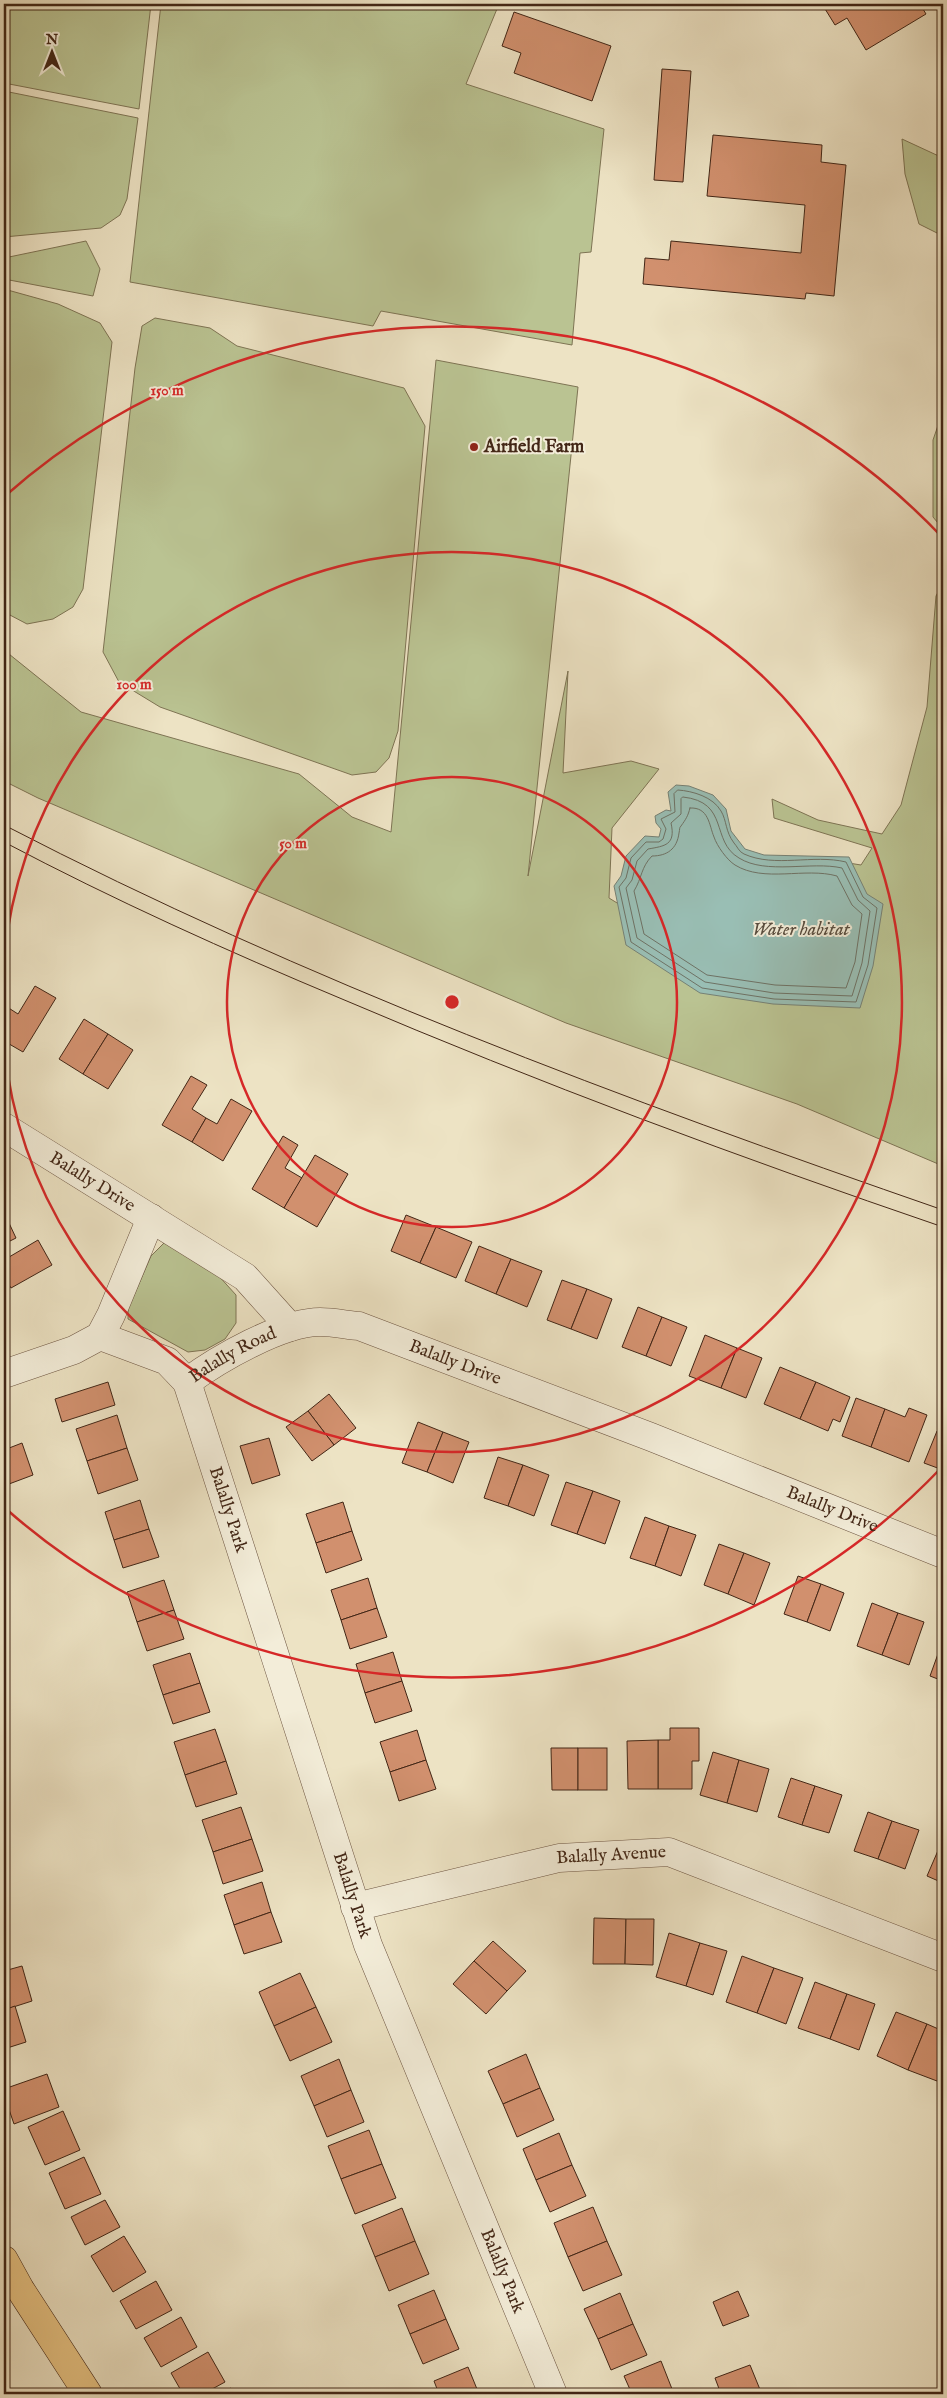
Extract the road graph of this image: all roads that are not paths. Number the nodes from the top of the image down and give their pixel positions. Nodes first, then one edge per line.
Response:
1 (4, 1127) edge
2 (151, 1218) junction
3 (290, 1327) junction
4 (100, 1336) junction
5 (4, 1374) edge
6 (187, 1382) junction
7 (943, 1554) edge
8 (355, 1907) junction
9 (943, 1958) edge
10 (4, 2260) edge
11 (88, 2394) edge
12 (553, 2394) edge

1 - 2 street, Balally Drive
2 - 3 street, Balally Drive
2 - 4 street
3 - 6 street, Balally Road
3 - 7 street, Balally Drive
4 - 5 street
4 - 6 street, Balally Road
6 - 8 street, Balally Park
8 - 9 street, Balally Avenue
8 - 12 street, Balally Park
10 - 11 main road

